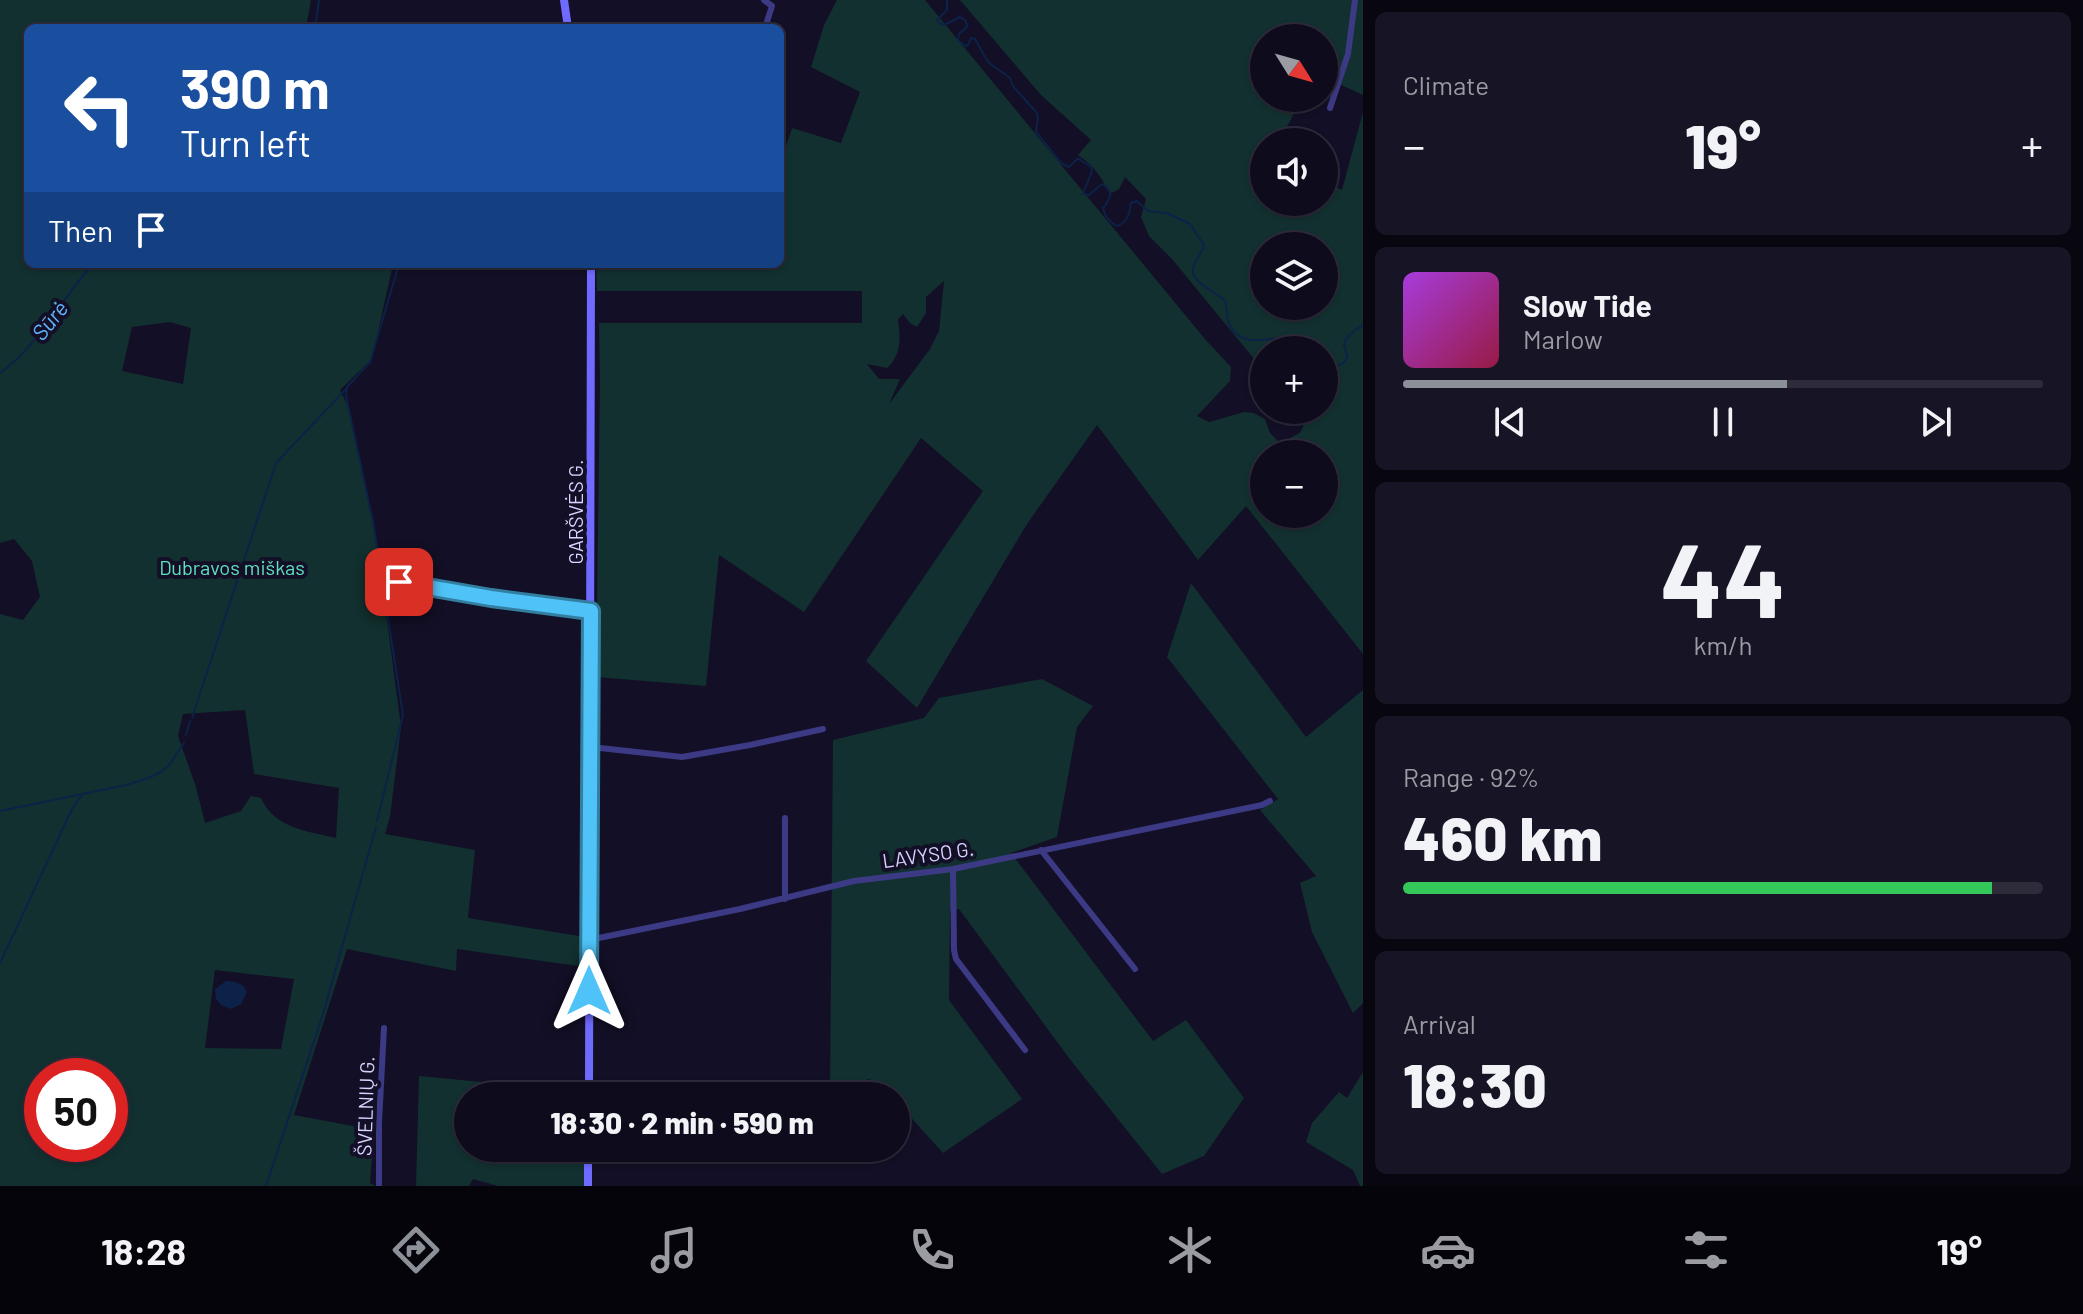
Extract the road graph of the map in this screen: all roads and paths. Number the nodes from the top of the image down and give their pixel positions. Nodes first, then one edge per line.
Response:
1 (564, 0) edge
2 (764, 0) edge
3 (1355, 0) edge
4 (567, 24) edge
5 (766, 24) edge
6 (1338, 84) edge
7 (591, 268) edge
8 (399, 582) dead end
9 (591, 611) junction
10 (823, 729) dead end
11 (591, 747) junction
12 (1270, 801) dead end
13 (785, 818) dead end
14 (1041, 850) junction
15 (953, 869) junction
16 (785, 899) junction
17 (589, 940) junction
18 (1135, 969) dead end
19 (384, 1028) dead end
20 (1025, 1050) dead end
21 (589, 1082) edge
22 (588, 1162) edge
23 (379, 1186) edge
24 (588, 1186) edge

1 - 4 main road
2 - 5 street
3 - 6 street
7 - 9 main road, GARŠVĖS G.
8 - 9 street
9 - 11 main road, GARŠVĖS G.
10 - 11 street
11 - 17 main road, GARŠVĖS G.
12 - 14 street, LAVYSO G.
13 - 16 street
14 - 15 street, LAVYSO G.
14 - 18 street
15 - 16 street, LAVYSO G.
15 - 20 street
16 - 17 street, LAVYSO G.
17 - 21 main road, GARŠVĖS G.
19 - 23 street, ŠVELNIŲ G.
22 - 24 main road

